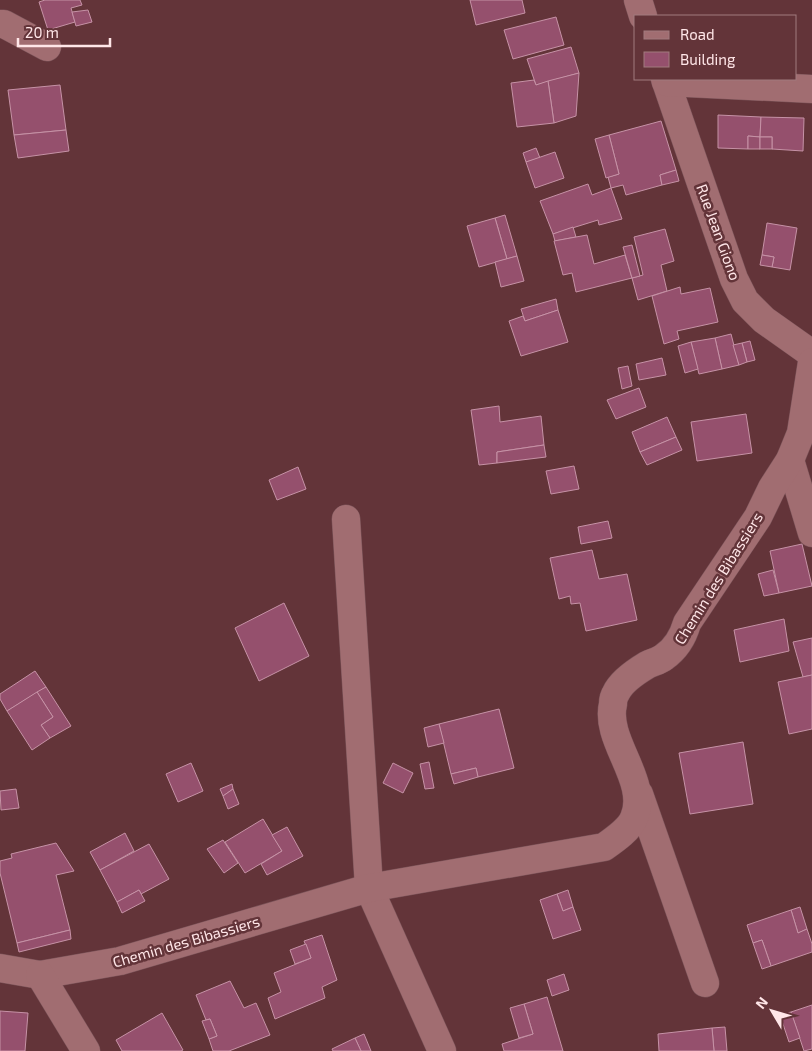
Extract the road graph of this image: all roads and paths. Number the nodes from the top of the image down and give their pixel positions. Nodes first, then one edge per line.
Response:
1 (638, 0) edge
2 (643, 15) edge
3 (0, 24) edge
4 (47, 47) dead end
5 (665, 80) edge
6 (812, 89) edge
7 (812, 354) edge
8 (812, 362) edge
9 (790, 460) junction
10 (346, 519) dead end
11 (812, 532) edge
12 (634, 780) junction
13 (368, 888) junction
14 (0, 968) edge
15 (40, 975) junction
16 (705, 984) dead end
17 (86, 1051) edge
18 (442, 1051) edge

1 - 2 street
3 - 4 street
5 - 6 street, Rue Jean Giono
5 - 7 street, Rue Jean Giono
8 - 9 street, Chemin des Bibassiers
9 - 11 street
9 - 12 street, Chemin des Bibassiers
10 - 13 street
12 - 13 street, Chemin des Bibassiers
12 - 16 street
13 - 15 street, Chemin des Bibassiers
13 - 18 street
14 - 15 street, Chemin des Bibassiers
15 - 17 street

